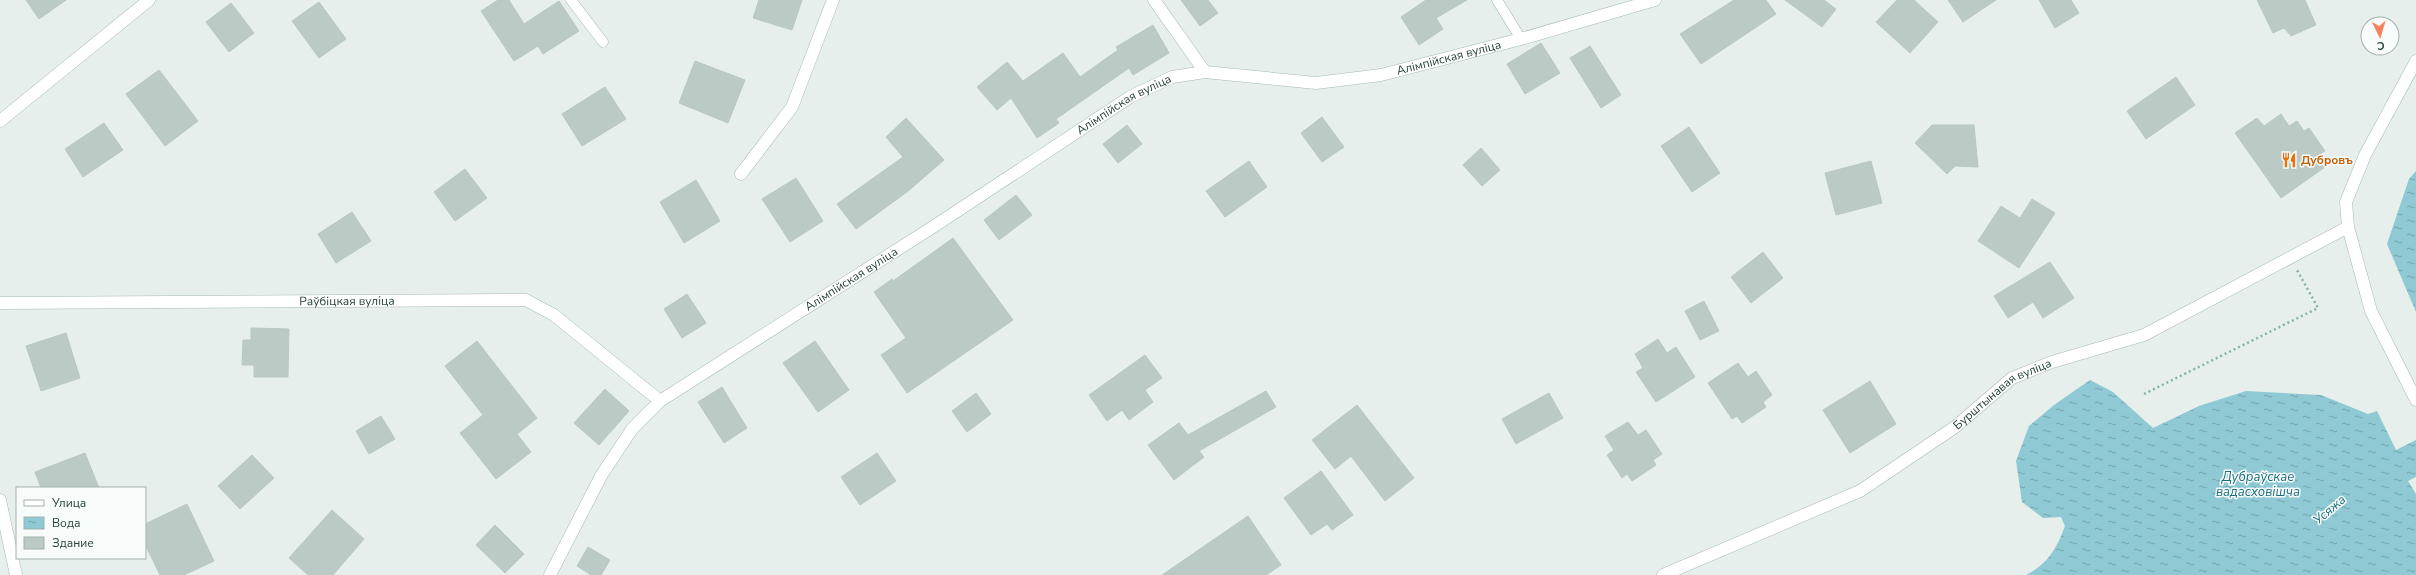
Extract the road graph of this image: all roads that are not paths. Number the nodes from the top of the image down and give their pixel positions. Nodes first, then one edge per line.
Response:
1 (149, 0) edge
2 (571, 0) edge
3 (833, 0) edge
4 (1154, 0) edge
5 (1497, 0) edge
6 (1655, 0) edge
7 (1521, 39) junction
8 (603, 42) dead end
9 (2416, 61) edge
10 (1205, 72) junction
11 (0, 121) edge
12 (741, 174) dead end
13 (2348, 227) junction
14 (0, 303) edge
15 (2416, 400) edge
16 (660, 401) junction
17 (0, 500) edge
18 (16, 575) edge
19 (550, 575) edge
20 (1663, 575) edge

1 - 11 street
2 - 8 lane
3 - 12 street
4 - 10 street
5 - 7 lane
6 - 7 street, Алімпійская вуліца
7 - 10 street, Алімпійская вуліца
9 - 13 street
10 - 16 street, Алімпійская вуліца
13 - 15 street
13 - 20 street, Бурштынавая вуліца
14 - 16 street, Раўбіцкая вуліца
16 - 19 street, Алімпійская вуліца
17 - 18 street

